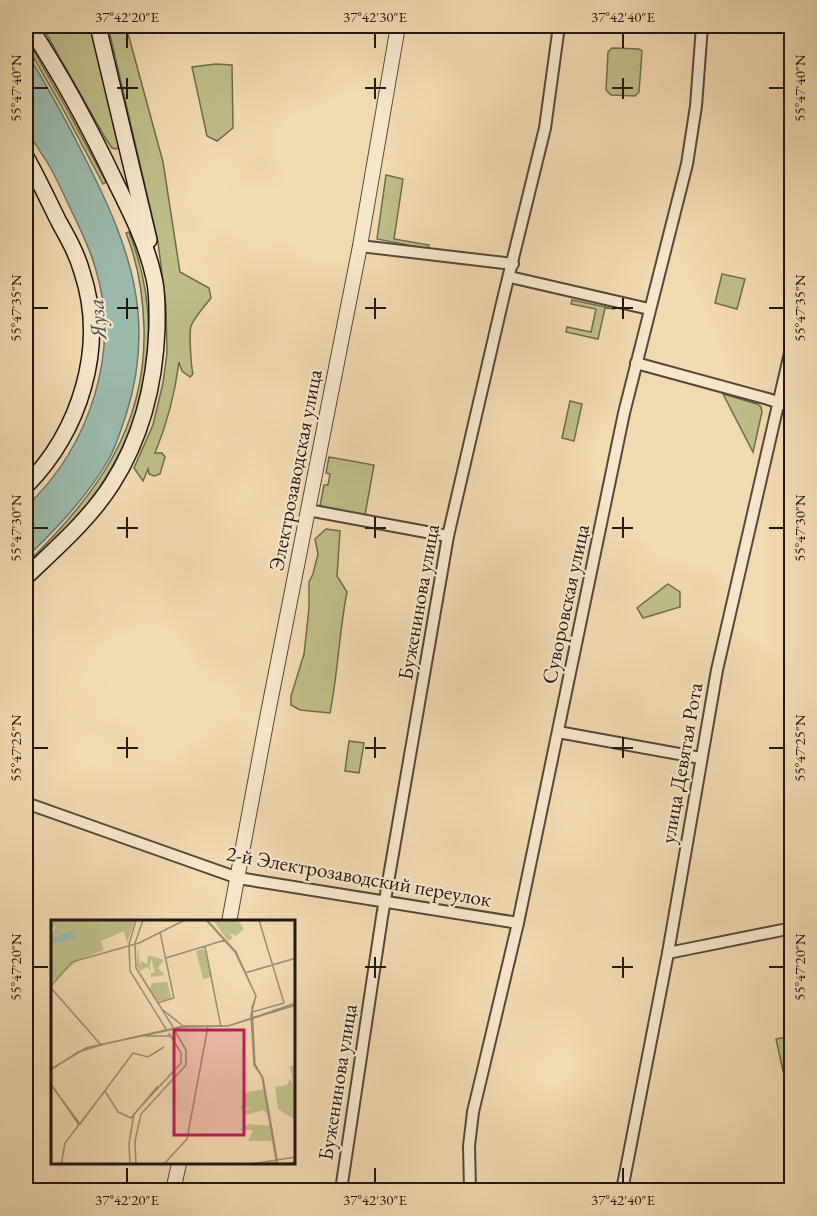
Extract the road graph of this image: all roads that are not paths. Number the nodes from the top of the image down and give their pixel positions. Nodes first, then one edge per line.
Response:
1 (29, 26) edge
2 (98, 26) edge
3 (398, 26) edge
4 (559, 26) edge
5 (702, 26) edge
6 (125, 139) junction
7 (97, 144) junction
8 (26, 157) edge
9 (360, 246) junction
10 (513, 264) junction
11 (510, 277) junction
12 (154, 279) junction
13 (649, 309) junction
14 (792, 345) edge
15 (636, 363) junction
16 (777, 402) junction
17 (792, 407) edge
18 (26, 486) edge
19 (308, 510) junction
20 (448, 536) junction
21 (26, 577) edge
22 (558, 732) junction
23 (701, 758) junction
24 (26, 803) edge
25 (238, 878) junction
26 (384, 902) junction
27 (229, 920) edge
28 (518, 923) junction
29 (792, 928) edge
30 (668, 953) junction
31 (179, 1165) edge
32 (173, 1191) edge
33 (340, 1191) edge
34 (470, 1191) edge
35 (622, 1191) edge

1 - 7 main road
2 - 6 main road
3 - 9 street, Электрозаводская улица
4 - 10 street, Буженинова улица
5 - 13 street, Суворовская улица
6 - 7 main road
6 - 12 main road
7 - 12 main road
8 - 18 main road
9 - 10 street
9 - 19 street, Электрозаводская улица
10 - 11 street, Буженинова улица
11 - 13 street
11 - 20 street, Буженинова улица
12 - 21 main road
13 - 15 street, Суворовская улица
14 - 16 street, улица Девятая Рота
15 - 16 street
15 - 22 street, Суворовская улица
16 - 17 street
16 - 23 street, улица Девятая Рота
19 - 20 street
19 - 25 street, Электрозаводская улица
20 - 26 street, Буженинова улица
22 - 23 street
22 - 28 street, Суворовская улица
23 - 30 street, улица Девятая Рота
24 - 25 street, 2-й Электрозаводский переулок
25 - 26 street, 2-й Электрозаводский переулок
25 - 27 street, Электрозаводская улица
26 - 28 street, 2-й Электрозаводский переулок
26 - 33 street, Буженинова улица
28 - 34 street, Суворовская улица
29 - 30 street
30 - 35 street, улица Девятая Рота
31 - 32 street

